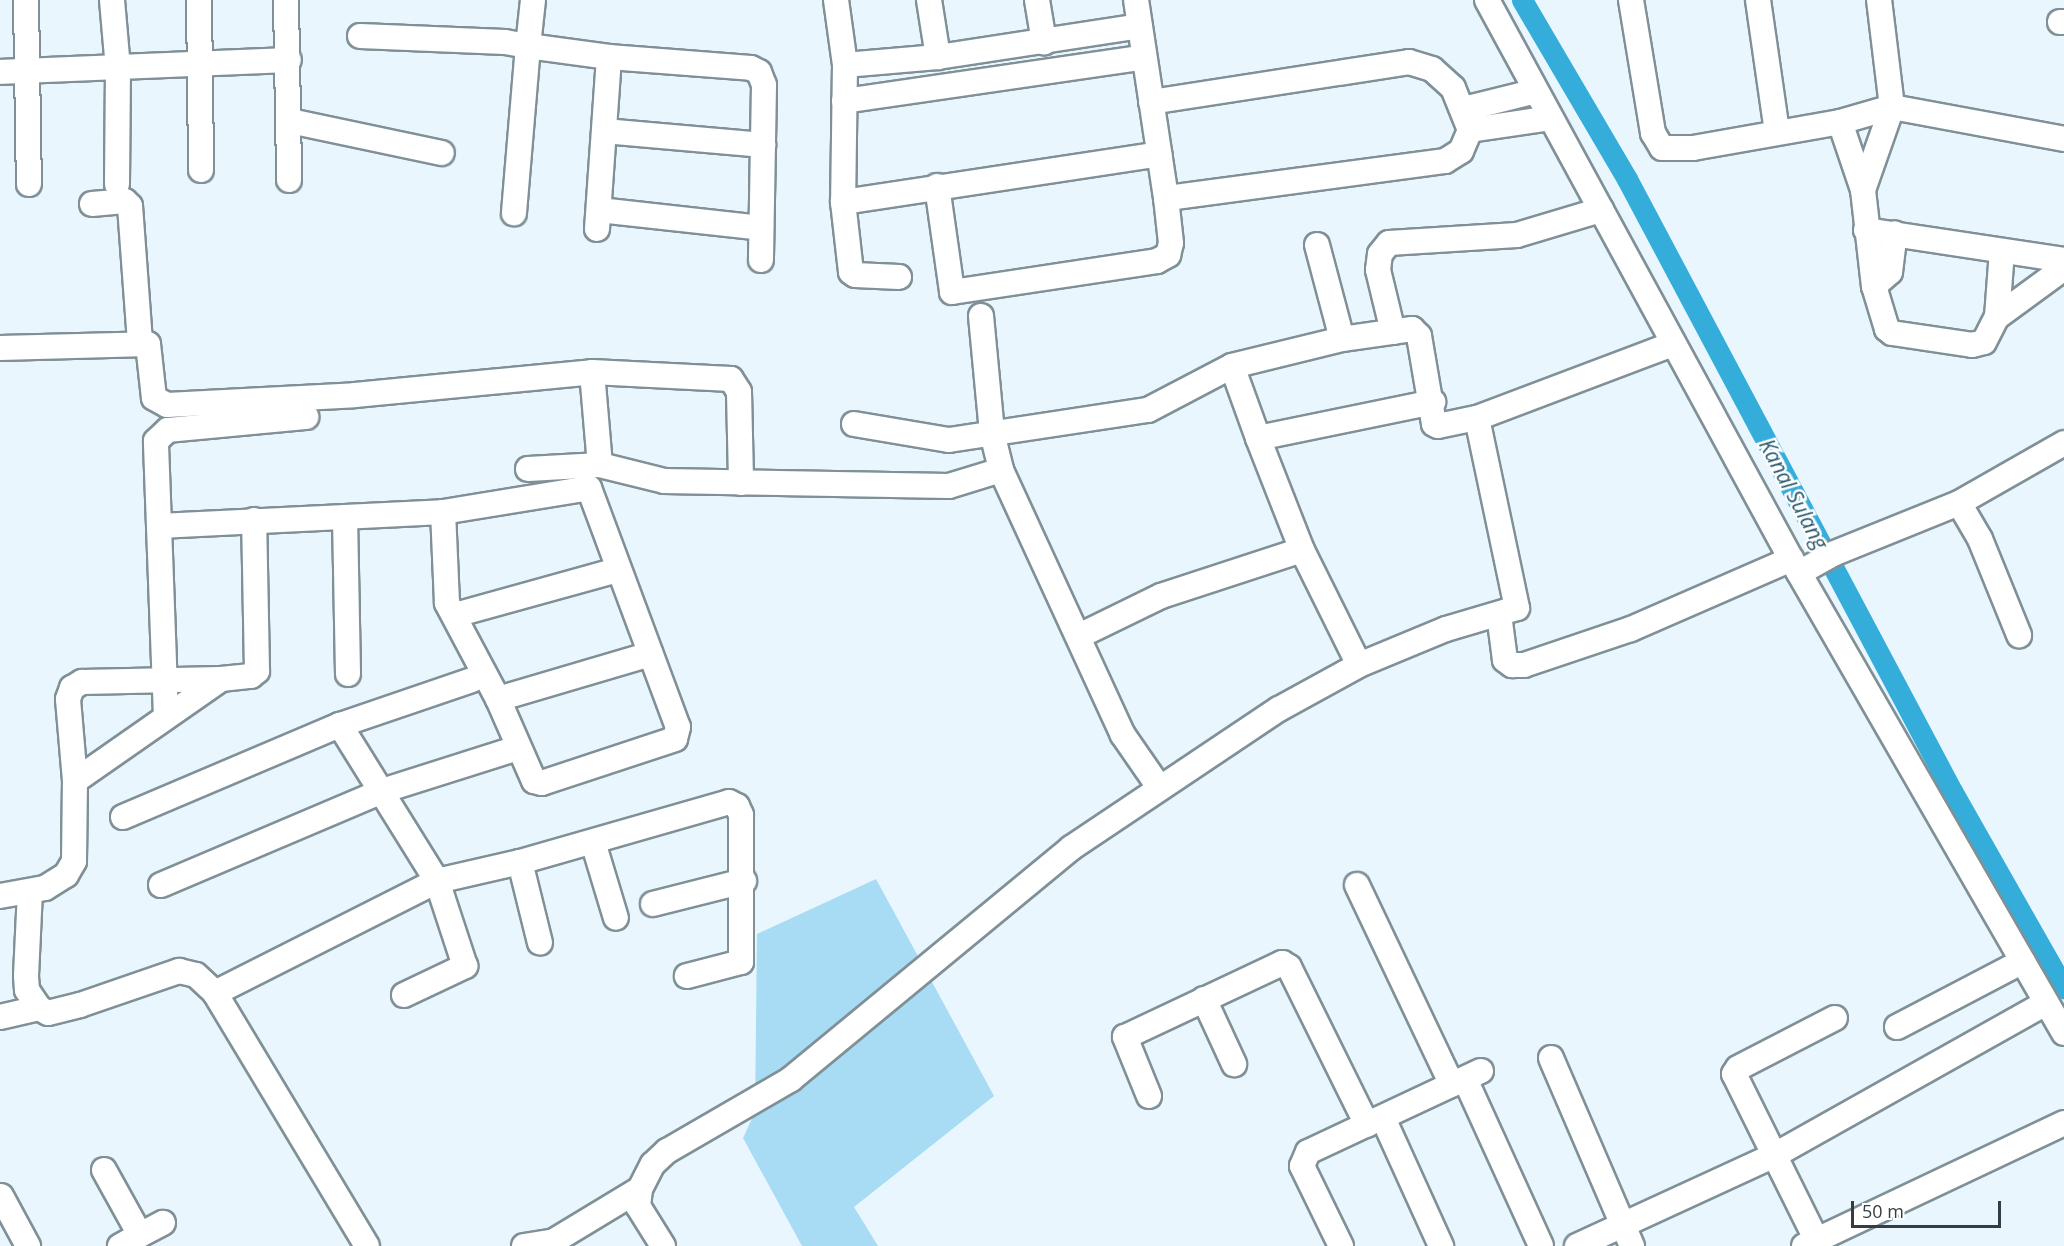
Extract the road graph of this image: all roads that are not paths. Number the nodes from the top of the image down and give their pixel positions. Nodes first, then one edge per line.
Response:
1 (26, 0) edge
2 (112, 0) edge
3 (199, 0) edge
4 (286, 0) edge
5 (533, 0) edge
6 (836, 0) edge
7 (929, 0) edge
8 (1037, 0) edge
9 (1136, 0) edge
10 (1487, 0) edge
11 (1631, 0) edge
12 (1758, 0) edge
13 (1879, 0) edge
14 (1140, 26) junction
15 (360, 36) dead end
16 (1044, 42) junction
17 (528, 46) junction
18 (609, 57) junction
19 (938, 57) junction
20 (1144, 57) junction
21 (289, 60) junction
22 (200, 65) junction
23 (845, 65) junction
24 (118, 68) junction
25 (28, 71) junction
26 (0, 72) edge
27 (1536, 91) junction
28 (844, 102) junction
29 (1151, 102) junction
30 (1892, 107) junction
31 (1550, 118) junction
32 (1467, 119) junction
33 (290, 121) junction
34 (1840, 122) junction
35 (604, 131) junction
36 (1777, 132) junction
37 (2064, 139) edge
38 (763, 145) junction
39 (442, 153) dead end
40 (1159, 154) junction
41 (201, 170) dead end
42 (288, 180) dead end
43 (29, 184) dead end
44 (117, 184) dead end
45 (937, 186) junction
46 (1863, 190) junction
47 (1166, 198) junction
48 (843, 202) junction
49 (92, 204) dead end
50 (1601, 210) junction
51 (514, 213) dead end
52 (761, 228) junction
53 (1866, 231) junction
54 (1895, 233) junction
55 (1317, 245) dead end
56 (2002, 250) junction
57 (761, 260) dead end
58 (2064, 260) edge
59 (2064, 268) edge
60 (899, 277) dead end
61 (1874, 286) junction
62 (981, 316) dead end
63 (1997, 317) junction
64 (1393, 332) junction
65 (1342, 339) junction
66 (140, 343) junction
67 (1673, 344) junction
68 (0, 348) edge
69 (1232, 366) junction
70 (592, 372) junction
71 (1433, 402) junction
72 (306, 417) dead end
73 (1477, 418) junction
74 (854, 424) dead end
75 (992, 433) junction
76 (1258, 438) junction
77 (2064, 443) edge
78 (600, 465) junction
79 (528, 470) dead end
80 (1000, 470) junction
81 (741, 483) junction
82 (1959, 503) junction
83 (443, 512) junction
84 (345, 517) junction
85 (254, 520) junction
86 (159, 526) junction
87 (1302, 550) junction
88 (1799, 566) junction
89 (617, 570) junction
90 (1499, 614) junction
91 (455, 615) junction
92 (2019, 635) dead end
93 (1079, 636) junction
94 (651, 654) junction
95 (1359, 665) junction
96 (348, 674) dead end
97 (220, 679) junction
98 (165, 680) junction
99 (472, 680) dead end
100 (498, 699) junction
101 (166, 717) junction
102 (340, 725) junction
103 (508, 751) dead end
104 (75, 781) junction
105 (1159, 787) junction
106 (381, 791) junction
107 (123, 816) dead end
108 (593, 842) junction
109 (520, 862) junction
110 (437, 881) junction
111 (744, 881) junction
112 (161, 885) dead end
113 (1357, 885) dead end
114 (30, 891) junction
115 (0, 896) edge
116 (653, 904) dead end
117 (616, 918) dead end
118 (540, 943) dead end
119 (2023, 961) junction
120 (687, 976) dead end
121 (215, 993) junction
122 (404, 995) dead end
123 (1204, 999) junction
124 (2046, 1003) junction
125 (39, 1008) junction
126 (0, 1017) edge
127 (1835, 1018) dead end
128 (1897, 1028) dead end
129 (2064, 1033) edge
130 (1551, 1058) dead end
131 (1234, 1064) dead end
132 (1466, 1078) junction
133 (1149, 1096) dead end
134 (1375, 1121) junction
135 (2064, 1123) edge
136 (1775, 1155) junction
137 (104, 1170) dead end
138 (640, 1190) junction
139 (1, 1196) edge
140 (163, 1223) dead end
141 (1629, 1236) edge
142 (130, 1241) edge
143 (1810, 1243) edge
144 (28, 1246) edge
145 (367, 1246) edge
146 (524, 1246) edge
147 (663, 1246) edge
148 (1341, 1246) edge
149 (1441, 1246) edge
150 (1541, 1246) edge
151 (1577, 1246) edge

1 - 25 street
2 - 24 street
3 - 22 street
4 - 21 street
5 - 17 street
6 - 23 street
7 - 19 street
8 - 16 street
9 - 14 street
10 - 27 street
11 - 36 street
12 - 36 street
13 - 30 street
14 - 16 street
14 - 20 street
15 - 17 street
16 - 19 street
17 - 18 street
17 - 51 street
18 - 35 street
18 - 38 street
19 - 23 street
20 - 28 street
20 - 29 street
21 - 22 street
21 - 33 street
22 - 24 street
22 - 41 street
23 - 28 street
24 - 25 street
24 - 44 street
25 - 26 street
25 - 43 street
27 - 31 street
27 - 32 street
28 - 48 street
29 - 32 street
29 - 40 street
30 - 34 street
30 - 37 street
30 - 46 street
31 - 32 street
31 - 50 street
32 - 47 street
33 - 39 street
33 - 42 street
34 - 36 street
34 - 46 street
35 - 38 street
35 - 52 street
38 - 52 street
40 - 45 street
40 - 47 street
45 - 47 street
45 - 48 street
46 - 53 street
48 - 60 street
49 - 66 street
50 - 64 street
50 - 67 street
52 - 57 street
53 - 54 street
53 - 61 street
54 - 56 street
54 - 61 street
55 - 65 street
56 - 58 street
56 - 63 street
59 - 63 street
61 - 63 street
62 - 75 street
64 - 65 street
64 - 71 street
65 - 69 street
66 - 68 street
66 - 70 street
67 - 73 street
67 - 88 street
69 - 75 street
69 - 76 street
70 - 78 street
70 - 81 street
71 - 73 street
71 - 76 street
72 - 86 street
73 - 90 street
74 - 75 street
75 - 80 street
76 - 87 street
77 - 82 street
78 - 79 street
78 - 81 street
80 - 81 street
80 - 93 street
82 - 88 street
82 - 92 street
83 - 84 street
83 - 89 street
83 - 91 street
84 - 85 street
84 - 96 street
85 - 86 street
85 - 97 street
86 - 98 street
87 - 93 street
87 - 95 street
88 - 90 street
88 - 119 street
89 - 91 street
89 - 94 street
90 - 95 street
91 - 100 street
93 - 105 street
94 - 100 street
94 - 100 street
95 - 105 street
97 - 98 street
97 - 101 street
98 - 101 street
98 - 104 street
99 - 102 street
101 - 104 street
102 - 106 street
102 - 107 street
103 - 106 street
104 - 114 street
105 - 138 street
106 - 110 street
106 - 112 street
108 - 109 street
108 - 111 street
108 - 117 street
109 - 110 street
109 - 118 street
110 - 121 street
110 - 122 street
111 - 116 street
111 - 120 street
113 - 132 street
114 - 115 street
114 - 125 street
119 - 124 street
119 - 128 street
121 - 125 street
121 - 145 street
123 - 131 street
123 - 133 street
123 - 134 street
124 - 129 street
124 - 136 street
125 - 126 street
127 - 136 street
130 - 141 street
132 - 134 street
132 - 150 street
134 - 148 street
134 - 149 street
135 - 143 street
136 - 141 street
136 - 143 street
137 - 142 street
138 - 146 street
138 - 147 street
139 - 144 street
140 - 142 street
141 - 151 street

